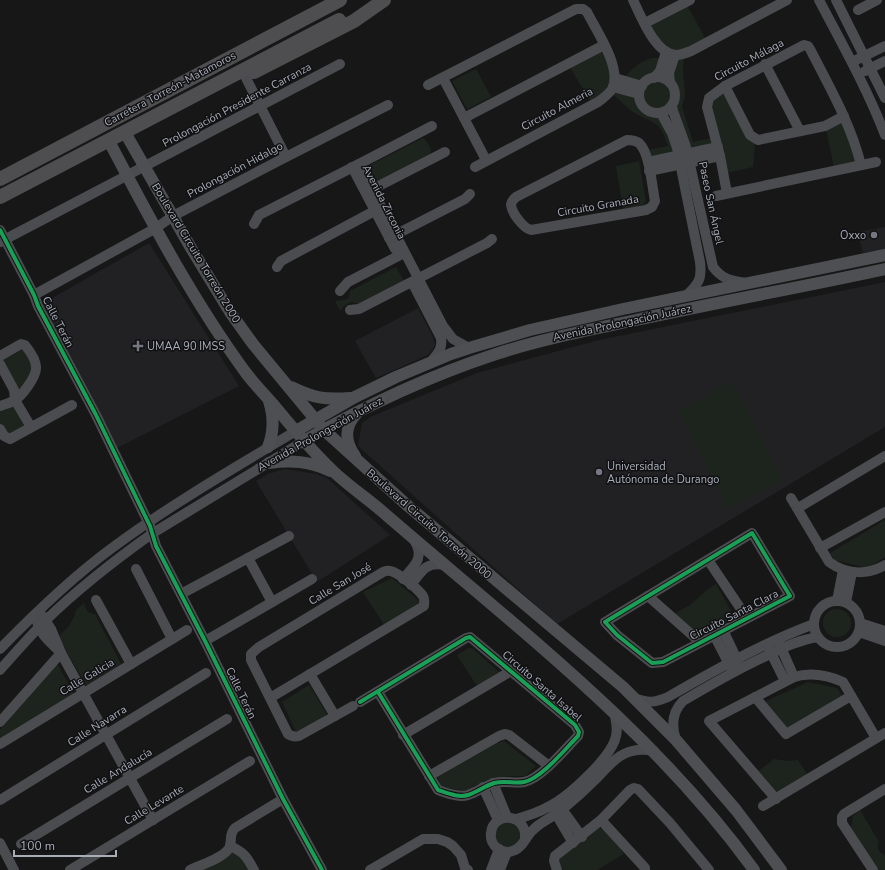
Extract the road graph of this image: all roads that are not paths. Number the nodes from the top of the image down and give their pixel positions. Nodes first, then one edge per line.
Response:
1 (340, 0) edge
2 (379, 0) edge
3 (384, 0) edge
4 (633, 0) edge
5 (690, 0) edge
6 (819, 0) edge
7 (836, 0) edge
8 (877, 0) edge
9 (784, 1) edge
10 (858, 10) dead end
11 (645, 23) junction
12 (294, 24) junction
13 (604, 46) junction
14 (885, 46) edge
15 (670, 54) junction
16 (865, 56) junction
17 (885, 61) edge
18 (852, 62) junction
19 (340, 64) dead end
20 (765, 64) junction
21 (870, 68) junction
22 (858, 74) junction
23 (245, 76) junction
24 (443, 78) junction
25 (654, 78) junction
26 (614, 82) junction
27 (670, 83) junction
28 (428, 86) dead end
29 (725, 86) junction
30 (641, 90) junction
31 (885, 98) edge
32 (388, 105) dead end
33 (260, 106) junction
34 (672, 106) junction
35 (147, 110) junction
36 (661, 113) junction
37 (844, 116) junction
38 (464, 118) junction
39 (151, 124) junction
40 (432, 126) dead end
41 (800, 132) junction
42 (116, 134) junction
43 (885, 135) edge
44 (84, 143) junction
45 (445, 152) dead end
46 (719, 152) junction
47 (94, 154) junction
48 (286, 157) junction
49 (684, 159) junction
50 (486, 160) junction
51 (876, 162) dead end
52 (861, 165) junction
53 (144, 166) junction
54 (355, 166) junction
55 (649, 166) junction
56 (475, 167) dead end
57 (127, 176) junction
58 (0, 180) edge
59 (369, 191) junction
60 (727, 193) junction
61 (470, 194) dead end
62 (716, 196) dead end
63 (0, 197) edge
64 (0, 204) edge
65 (378, 209) junction
66 (173, 216) junction
67 (254, 224) dead end
68 (156, 228) junction
69 (392, 236) junction
70 (2, 237) edge
71 (492, 239) dead end
72 (401, 254) junction
73 (885, 255) edge
74 (277, 267) dead end
75 (885, 269) edge
76 (415, 281) junction
77 (749, 284) junction
78 (340, 291) dead end
79 (34, 295) junction
80 (687, 295) junction
81 (623, 309) junction
82 (350, 310) dead end
83 (625, 322) junction
84 (469, 348) junction
85 (0, 356) edge
86 (431, 362) junction
87 (0, 364) edge
88 (287, 385) junction
89 (267, 396) junction
90 (355, 397) junction
91 (15, 400) junction
92 (72, 405) dead end
93 (0, 406) edge
94 (361, 410) junction
95 (315, 420) junction
96 (31, 427) junction
97 (324, 430) junction
98 (296, 431) junction
99 (2, 433) edge
100 (304, 441) junction
101 (268, 447) junction
102 (885, 456) edge
103 (269, 463) junction
104 (361, 465) junction
105 (335, 473) junction
106 (791, 498) dead end
107 (798, 508) junction
108 (885, 512) edge
109 (148, 522) junction
110 (153, 533) junction
111 (289, 536) dead end
112 (414, 540) junction
113 (820, 548) junction
114 (248, 558) junction
115 (708, 560) junction
116 (444, 565) junction
117 (885, 565) edge
118 (136, 569) dead end
119 (848, 571) junction
120 (312, 579) dead end
121 (407, 582) junction
122 (181, 594) junction
123 (648, 596) junction
124 (96, 600) dead end
125 (272, 602) junction
126 (842, 602) junction
127 (36, 612) junction
128 (747, 618) junction
129 (42, 624) junction
130 (814, 624) junction
131 (860, 628) junction
132 (187, 630) dead end
133 (885, 631) edge
134 (718, 633) junction
135 (560, 635) junction
136 (818, 637) junction
137 (172, 639) junction
138 (777, 639) junction
139 (205, 641) junction
140 (885, 641) edge
141 (700, 642) junction
142 (767, 644) junction
143 (0, 649) edge
144 (782, 649) junction
145 (545, 650) junction
146 (61, 653) junction
147 (771, 653) junction
148 (131, 664) junction
149 (735, 665) junction
150 (0, 670) edge
151 (511, 671) junction
152 (206, 673) dead end
153 (310, 674) junction
154 (789, 679) junction
155 (378, 692) junction
156 (83, 693) junction
157 (851, 696) junction
158 (755, 697) junction
159 (270, 698) junction
160 (634, 698) junction
161 (614, 712) junction
162 (335, 716) junction
163 (227, 719) dead end
164 (0, 722) edge
165 (106, 735) junction
166 (403, 735) junction
167 (881, 735) edge
168 (294, 737) joint
169 (676, 740) junction
170 (0, 744) edge
171 (654, 751) junction
172 (250, 761) dead end
173 (548, 766) junction
174 (429, 776) junction
175 (130, 778) junction
176 (493, 783) junction
177 (483, 787) junction
178 (885, 789) edge
179 (283, 799) junction
180 (776, 799) junction
181 (0, 800) edge
182 (763, 806) dead end
183 (557, 808) junction
184 (736, 810) junction
185 (507, 819) junction
186 (153, 820) junction
187 (601, 820) junction
188 (719, 824) junction
189 (525, 837) junction
190 (577, 840) junction
191 (0, 843) edge
192 (21, 844) dead end
193 (230, 846) junction
194 (503, 851) junction
195 (465, 869) edge
196 (14, 870) edge
197 (70, 870) edge
198 (190, 870) edge
199 (254, 870) edge
200 (322, 870) edge
201 (370, 870) edge
202 (491, 870) edge
203 (500, 870) edge
204 (557, 870) edge
205 (645, 870) edge
206 (709, 870) edge
207 (754, 870) edge
208 (781, 870) edge
209 (873, 870) edge

1 - 12 highway, Carretera Torreón-Matamoros
2 - 63 highway, bridge
3 - 23 highway
4 - 11 street
5 - 11 street
6 - 18 street
7 - 16 street
8 - 10 street
9 - 15 street
11 - 15 street
12 - 35 highway
12 - 58 highway, Carretera Torreón-Matamoros
13 - 24 street
13 - 26 street
13 - 38 street
14 - 16 street
15 - 25 street
15 - 27 street
16 - 18 street
16 - 21 street
17 - 21 street
18 - 22 street
19 - 33 street, Prolongación Presidente Carranza
20 - 29 street, Circuito Málaga
20 - 37 street, Circuito Málaga
20 - 41 street
21 - 22 street
21 - 31 street
22 - 43 street
23 - 33 street
23 - 39 highway
24 - 28 street
24 - 38 street
25 - 27 street
25 - 30 street
26 - 30 street
26 - 50 street, Circuito Almeria
27 - 34 street
29 - 41 street
29 - 46 street, Circuito Málaga
30 - 36 street
32 - 48 street, Prolongación Hidalgo
33 - 48 street
33 - 53 street, Prolongación Presidente Carranza
34 - 36 street
34 - 49 street, Paseo San Ángel
35 - 39 highway
35 - 42 highway
36 - 49 street, Paseo San Ángel
37 - 41 street
37 - 52 street
38 - 50 street
39 - 42 highway
40 - 54 street
42 - 44 highway
42 - 47 highway
42 - 53 main road, Boulevard Circuito Torreón 2000
42 - 57 main road, Boulevard Circuito Torreón 2000
44 - 47 highway
44 - 58 highway
45 - 59 street
46 - 49 street
46 - 60 street, Circuito Málaga
47 - 64 highway
48 - 66 street, Prolongación Hidalgo
49 - 55 street
49 - 77 street, Paseo San Ángel
49 - 80 street, Paseo San Ángel
50 - 56 street, Circuito Almeria
51 - 52 street
52 - 60 street
53 - 57 street, Prolongación Presidente Carranza
53 - 66 main road, Boulevard Circuito Torreón 2000
54 - 59 street, Avenida Zirconia
54 - 67 street
55 - 55 street, Circuito Granada
57 - 68 main road, Boulevard Circuito Torreón 2000
57 - 70 street, Prolongación Presidente Carranza
59 - 65 street, Avenida Zirconia
60 - 62 street
61 - 69 street
65 - 69 street, Avenida Zirconia
65 - 74 street
66 - 68 street, Prolongación Hidalgo
66 - 88 main road, Boulevard Circuito Torreón 2000
68 - 79 street, Prolongación Hidalgo
68 - 89 main road, Boulevard Circuito Torreón 2000
69 - 72 street, Avenida Zirconia
70 - 79 street, Calle Terán
71 - 76 street
72 - 76 street, Avenida Zirconia
72 - 78 street
73 - 77 main road, Avenida Prolongación Juárez
75 - 83 main road, Avenida Prolongación Juárez
76 - 82 street
76 - 84 street, Avenida Zirconia
76 - 86 street, Avenida Zirconia
77 - 80 main road, Avenida Prolongación Juárez
79 - 109 street, Calle Terán
80 - 81 main road, Avenida Prolongación Juárez
81 - 83 main road
81 - 84 main road, Avenida Prolongación Juárez
83 - 94 main road, Avenida Prolongación Juárez
84 - 86 main road, Avenida Prolongación Juárez
85 - 91 street
86 - 90 main road, Avenida Prolongación Juárez
87 - 91 street
88 - 90 main road
88 - 95 main road, Boulevard Circuito Torreón 2000
89 - 98 main road, Boulevard Circuito Torreón 2000
89 - 101 main road
90 - 95 main road, Avenida Prolongación Juárez
91 - 93 street
91 - 96 street
92 - 96 street
94 - 97 main road, Avenida Prolongación Juárez
94 - 104 main road
95 - 97 main road, Boulevard Circuito Torreón 2000
95 - 98 main road, Avenida Prolongación Juárez
96 - 99 street
97 - 100 main road, Avenida Prolongación Juárez
97 - 104 main road, Boulevard Circuito Torreón 2000
98 - 100 main road, Boulevard Circuito Torreón 2000
98 - 101 street, Avenida Prolongación Juárez
100 - 103 street, Avenida Prolongación Juárez
100 - 105 main road, Boulevard Circuito Torreón 2000
101 - 109 street, Avenida Prolongación Juárez
102 - 107 street
103 - 105 main road
103 - 110 street, Avenida Prolongación Juárez
104 - 135 main road, Boulevard Circuito Torreón 2000
105 - 112 main road, Boulevard Circuito Torreón 2000
106 - 107 street
107 - 113 street
108 - 113 street
109 - 110 street, Calle Terán
109 - 127 street, Avenida Prolongación Juárez
110 - 122 street, Calle Terán
110 - 129 street, Avenida Prolongación Juárez
111 - 114 street
112 - 116 main road, Boulevard Circuito Torreón 2000
112 - 121 street
113 - 119 street
114 - 122 street
114 - 125 street
115 - 123 street, Circuito Santa Clara
115 - 128 street
115 - 128 street, Circuito Santa Clara
116 - 121 street
116 - 145 main road, Boulevard Circuito Torreón 2000
117 - 119 street
118 - 137 street
119 - 126 street
120 - 125 street, Calle San José
121 - 153 street, Calle San José
121 - 159 street, Calle San José
122 - 139 street, Calle Terán
123 - 141 street
123 - 141 street, Circuito Santa Clara
124 - 148 street
125 - 139 street, Calle San José
126 - 130 street
126 - 131 street
127 - 129 street
127 - 143 street, Avenida Prolongación Juárez
128 - 134 street, Circuito Santa Clara
129 - 146 street
129 - 150 street, Avenida Prolongación Juárez
130 - 136 street
130 - 138 street
131 - 133 street
131 - 136 street
131 - 140 street
132 - 137 street, Calle Galicia
134 - 141 street, Circuito Santa Clara
134 - 149 street
135 - 145 main road
135 - 160 main road, Boulevard Circuito Torreón 2000
136 - 144 street
137 - 148 street, Calle Galicia
138 - 142 street
138 - 144 street
139 - 179 street, Calle Terán
142 - 147 street
142 - 149 street
144 - 147 street
144 - 154 street
145 - 161 main road, Boulevard Circuito Torreón 2000
146 - 156 street
146 - 164 street
147 - 149 street
147 - 154 street
148 - 156 street, Calle Galicia
149 - 160 street
149 - 169 street
151 - 155 street, Circuito Santa Isabel
151 - 166 street
151 - 173 street, Circuito Santa Isabel
152 - 165 street, Calle Navarra
153 - 159 street, Calle San José
153 - 162 street
154 - 157 street
154 - 158 street
155 - 162 street, Circuito Santa Isabel
155 - 166 street, Circuito Santa Isabel
156 - 165 street
156 - 170 street, Calle Galicia
157 - 158 street
157 - 167 street
158 - 180 street
159 - 168 street, Calle San José
160 - 169 main road, Boulevard Circuito Torreón 2000
161 - 171 main road, Boulevard Circuito Torreón 2000
161 - 183 street
162 - 168 street, Circuito Santa Isabel
163 - 175 street, Calle Andalucía
165 - 175 street
165 - 181 street, Calle Navarra
166 - 174 street, Circuito Santa Isabel
167 - 180 street
169 - 184 main road, Boulevard Circuito Torreón 2000
171 - 183 street
171 - 188 main road, Boulevard Circuito Torreón 2000
172 - 186 street, Calle Levante
173 - 174 street
173 - 176 street, Circuito Santa Isabel
174 - 177 street, Circuito Santa Isabel
175 - 186 street
175 - 192 street, Calle Andalucía
176 - 177 street, Circuito Santa Isabel
176 - 185 street
177 - 185 street
178 - 209 street
179 - 193 street
179 - 200 street, Calle Terán
180 - 182 street
183 - 185 street
183 - 189 street
183 - 190 street
184 - 188 main road
184 - 208 main road, Boulevard Circuito Torreón 2000
185 - 189 street
185 - 194 street
186 - 197 street, Calle Levante
187 - 190 street
187 - 205 street
187 - 206 street
188 - 207 main road, Boulevard Circuito Torreón 2000
189 - 194 street
190 - 204 street
191 - 196 street
193 - 198 street
193 - 199 street
194 - 202 street
194 - 203 street
195 - 201 street

